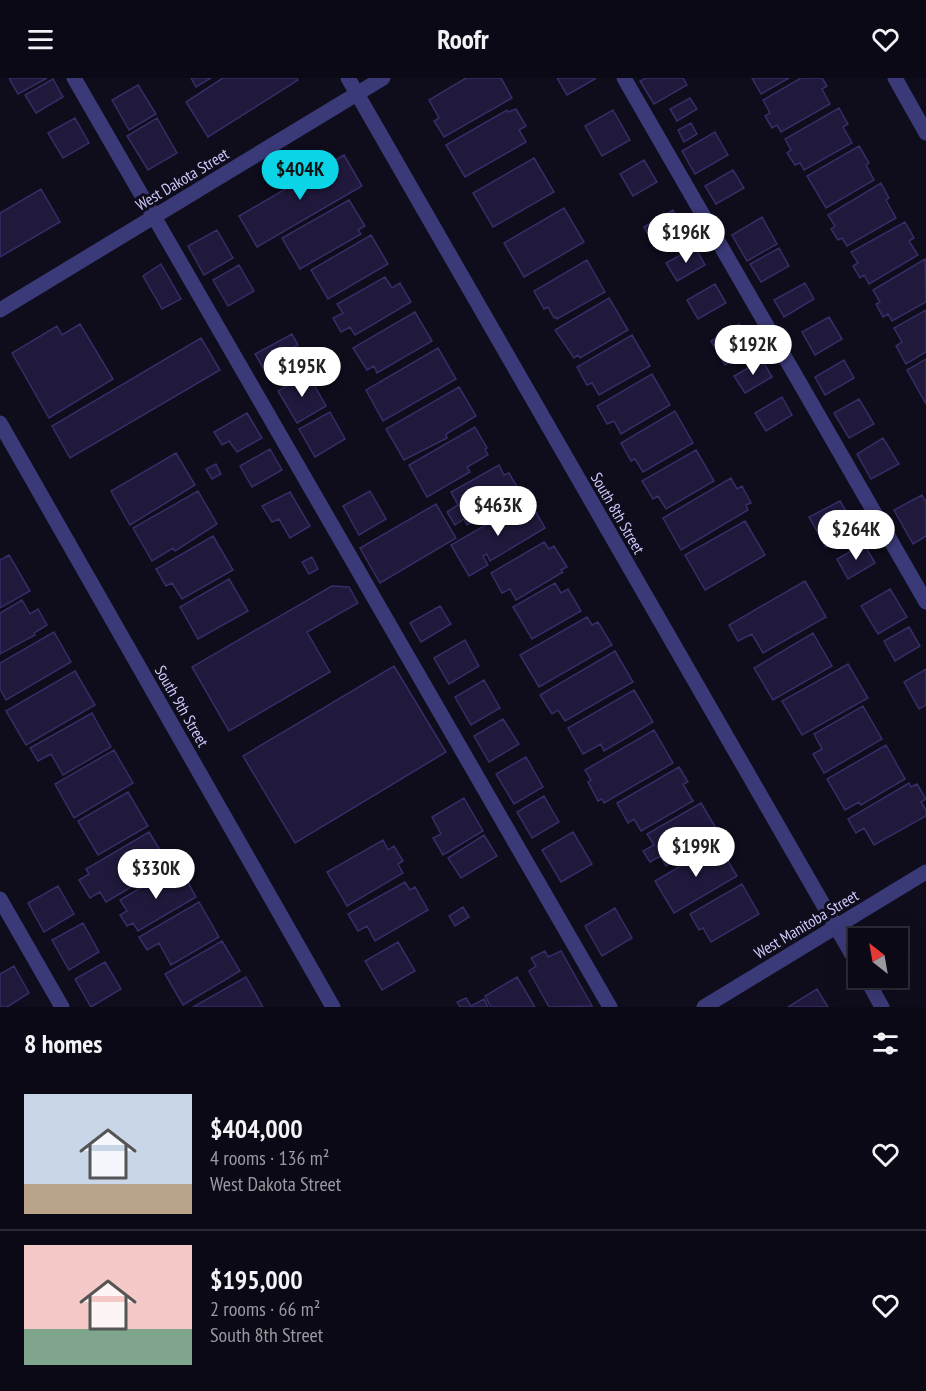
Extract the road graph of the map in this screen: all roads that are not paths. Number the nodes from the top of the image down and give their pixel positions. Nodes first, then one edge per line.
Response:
1 (74, 78) edge
2 (348, 78) edge
3 (383, 78) edge
4 (624, 78) edge
5 (895, 78) edge
6 (358, 93) junction
7 (926, 133) edge
8 (154, 217) junction
9 (0, 310) edge
10 (0, 423) edge
11 (926, 602) edge
12 (926, 872) edge
13 (0, 899) edge
14 (835, 927) junction
15 (848, 948) edge
16 (872, 988) edge
17 (62, 1007) edge
18 (333, 1007) edge
19 (610, 1007) edge
20 (704, 1007) edge
21 (882, 1007) edge

1 - 8 street
2 - 6 street, South 8th Street
3 - 6 street, West Dakota Street
4 - 11 street
5 - 7 street
6 - 8 street, West Dakota Street
6 - 14 street, South 8th Street
8 - 9 street, West Dakota Street
8 - 19 street
10 - 18 street, South 9th Street
12 - 14 street, West Manitoba Street
13 - 17 street
14 - 15 street, South 8th Street
14 - 20 street, West Manitoba Street
16 - 21 street

